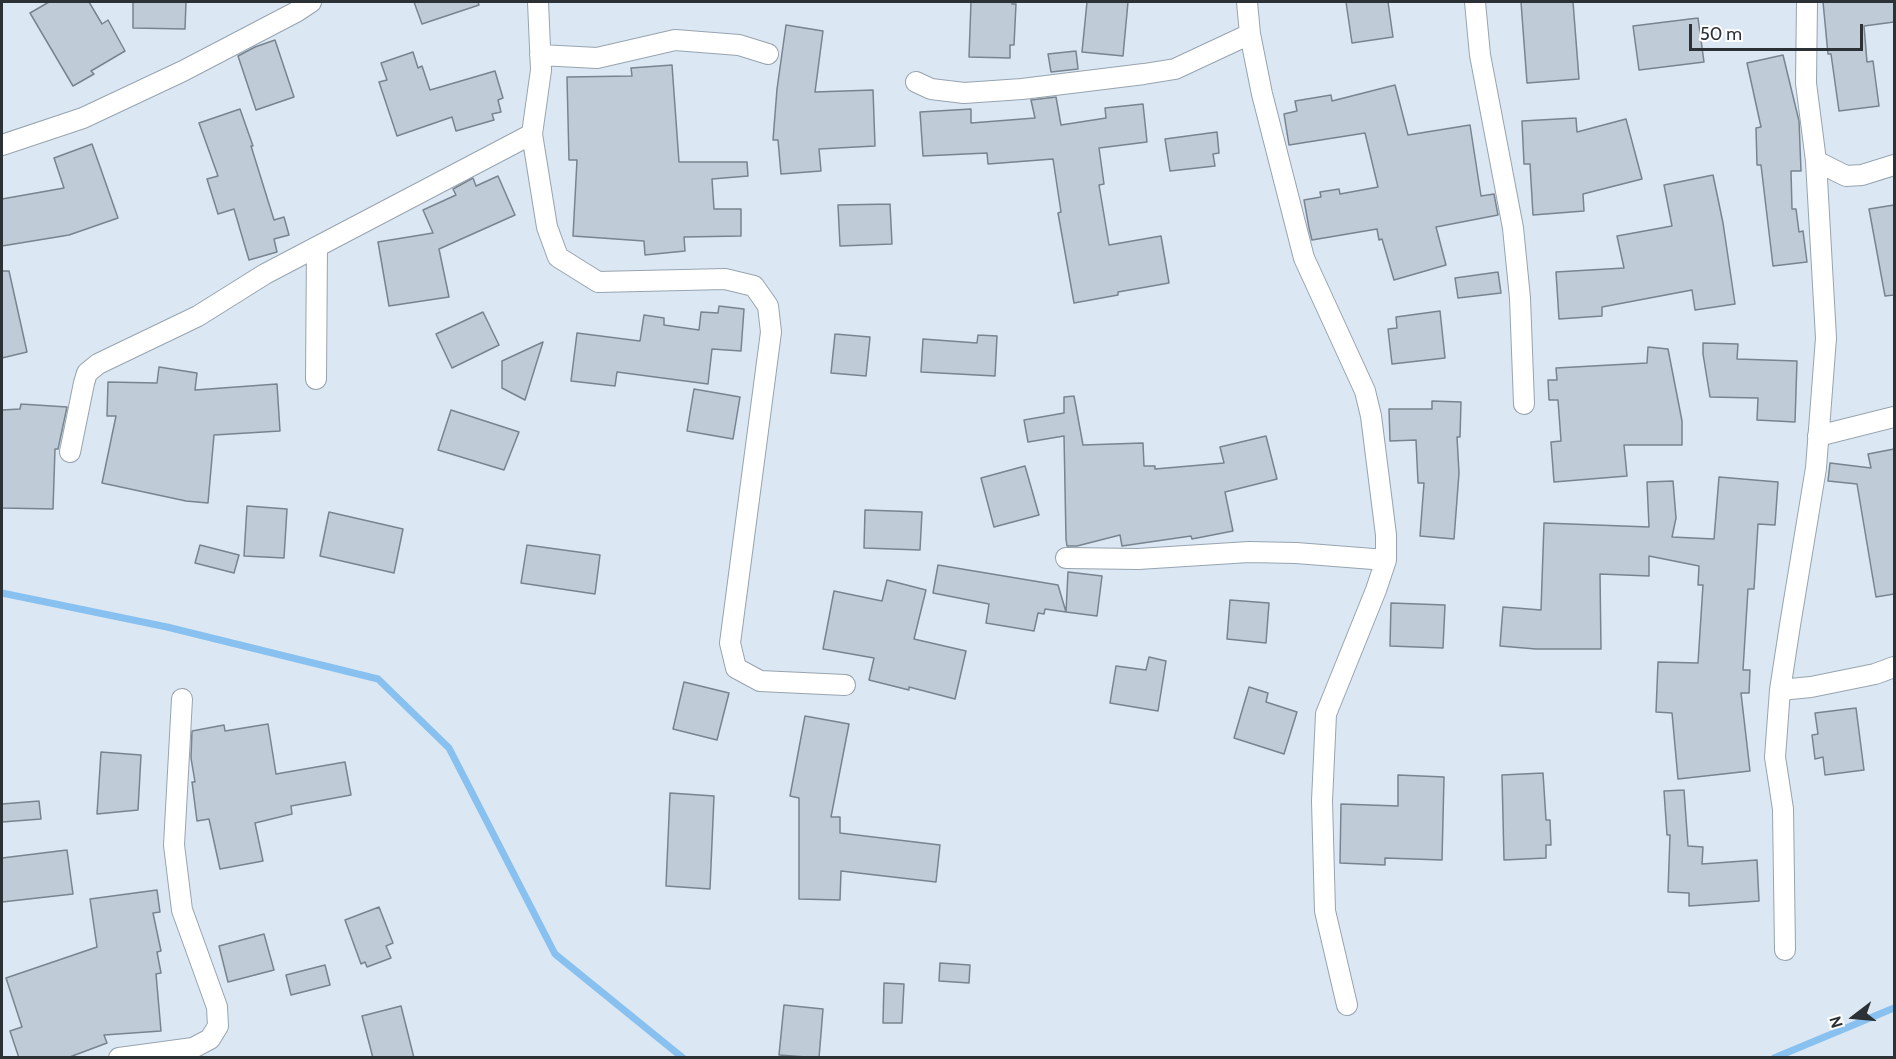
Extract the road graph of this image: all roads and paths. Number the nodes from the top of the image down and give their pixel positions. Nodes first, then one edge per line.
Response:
1 (311, 2) edge
2 (538, 2) edge
3 (1247, 2) edge
4 (1475, 2) edge
5 (1807, 2) edge
6 (1250, 34) junction
7 (768, 54) dead end
8 (540, 55) junction
9 (916, 82) dead end
10 (532, 134) junction
11 (2, 145) edge
12 (1816, 161) junction
13 (1894, 165) edge
14 (317, 247) junction
15 (316, 379) dead end
16 (1524, 404) dead end
17 (1894, 417) edge
18 (1818, 436) junction
19 (70, 452) dead end
20 (1066, 558) dead end
21 (1386, 560) junction
22 (1894, 667) edge
23 (845, 685) dead end
24 (1780, 690) junction
25 (182, 699) dead end
26 (1785, 950) dead end
27 (1347, 1005) dead end
28 (119, 1058) edge

1 - 11 street
2 - 8 street
3 - 6 street
4 - 16 street
5 - 12 street
6 - 9 street
6 - 21 street
7 - 8 street
8 - 10 street
10 - 14 street
10 - 23 street
12 - 13 street
12 - 18 street
14 - 15 street
14 - 19 street
17 - 18 street
18 - 24 street
20 - 21 street
21 - 27 street
22 - 24 street
24 - 26 street
25 - 28 street

